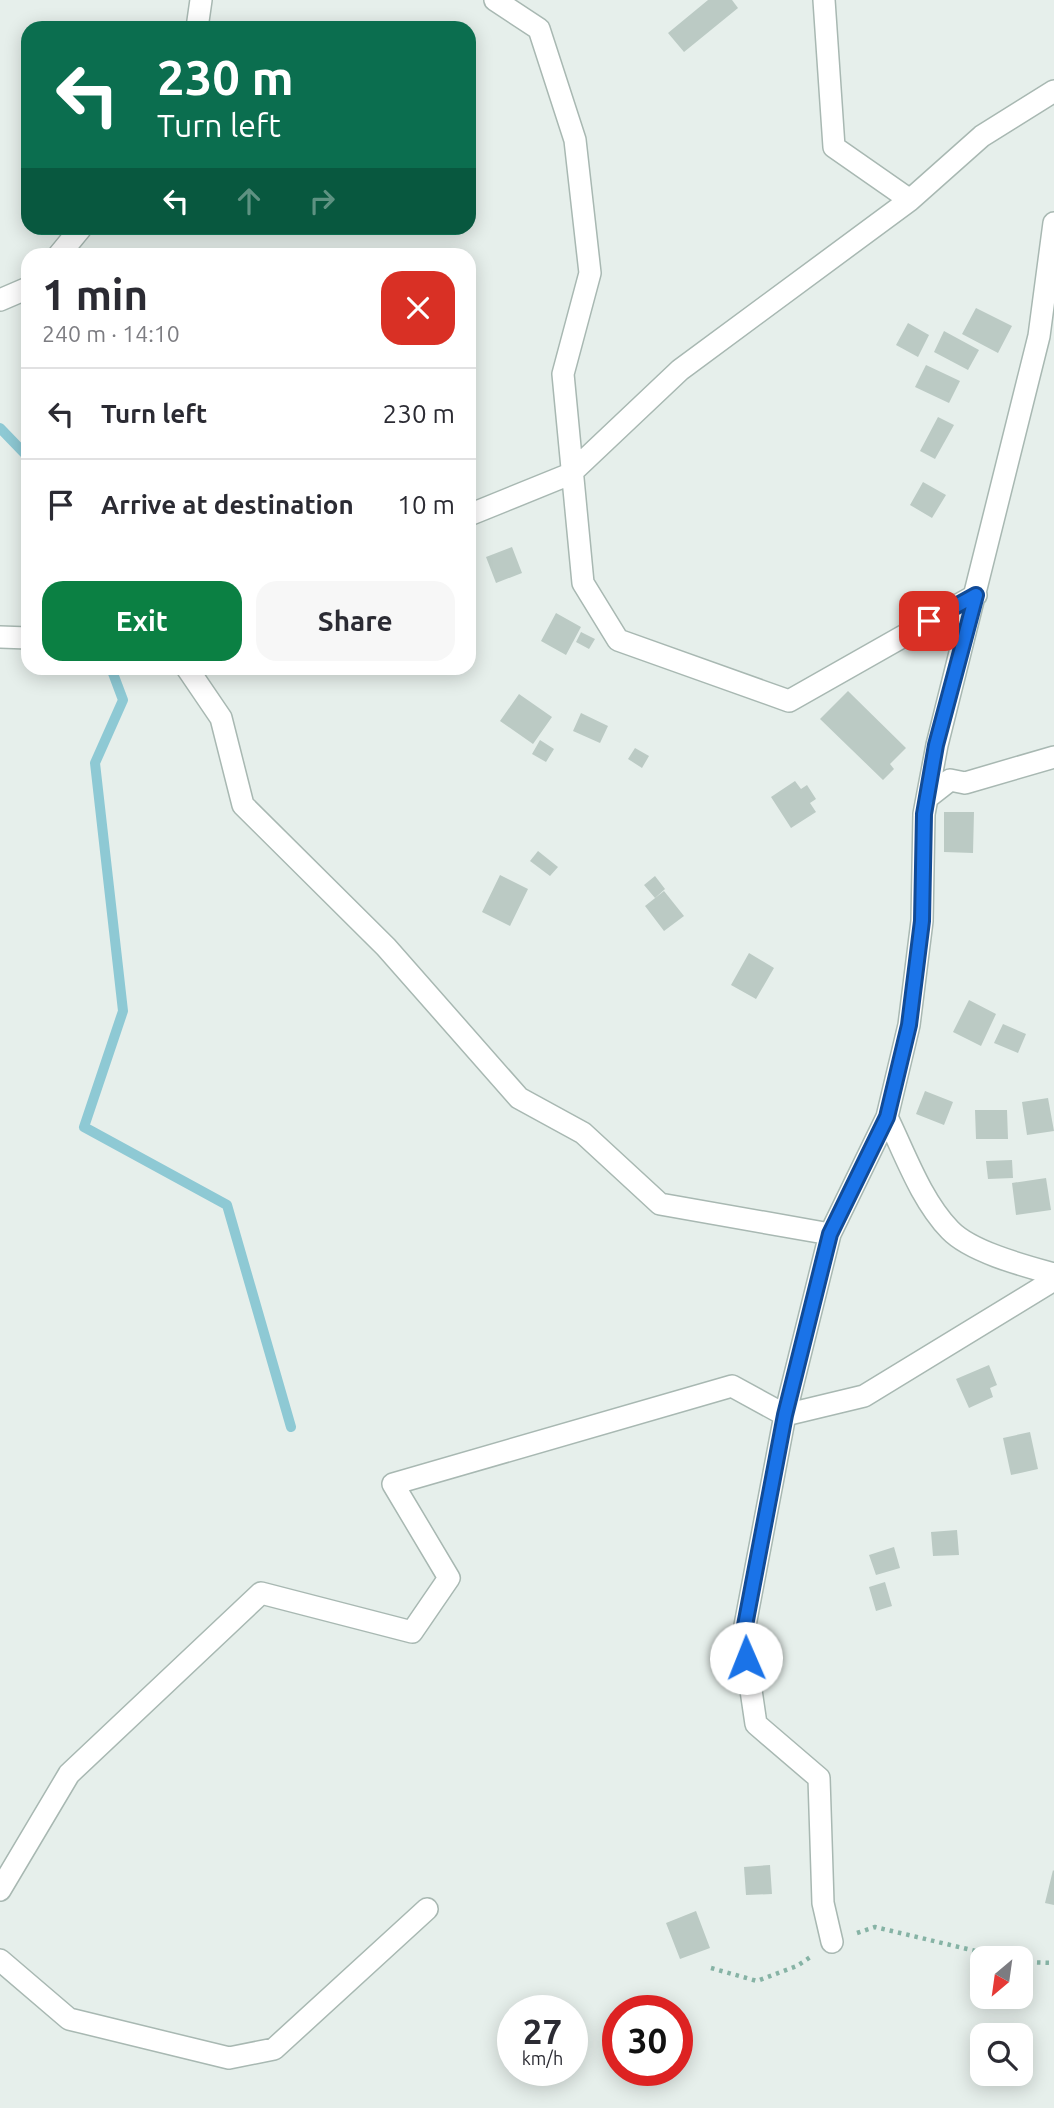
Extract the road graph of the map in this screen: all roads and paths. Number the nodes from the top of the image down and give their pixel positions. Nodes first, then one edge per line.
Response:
1 (201, 0) edge
2 (495, 0) edge
3 (824, 0) edge
4 (198, 21) edge
5 (1054, 90) edge
6 (910, 200) junction
7 (1054, 223) edge
8 (21, 291) edge
9 (0, 300) edge
10 (570, 474) junction
11 (476, 512) edge
12 (976, 595) junction
13 (0, 637) edge
14 (21, 638) edge
15 (192, 675) edge
16 (1054, 757) edge
17 (927, 798) junction
18 (887, 1117) junction
19 (830, 1234) junction
20 (1054, 1274) edge
21 (1054, 1280) edge
22 (785, 1415) junction
23 (0, 1890) edge
24 (427, 1909) dead end
25 (832, 1942) dead end
26 (0, 1960) edge
27 (1033, 1962) edge
28 (1054, 1963) edge

1 - 4 street
2 - 10 street
3 - 6 street
5 - 6 street
6 - 10 street
7 - 12 street
8 - 9 street
10 - 11 street
10 - 12 street
12 - 17 street
13 - 14 street
15 - 19 street
16 - 17 street
17 - 18 street
18 - 19 street
18 - 20 street
19 - 22 street
21 - 22 street
22 - 23 street
22 - 25 street
24 - 26 street
27 - 28 path

